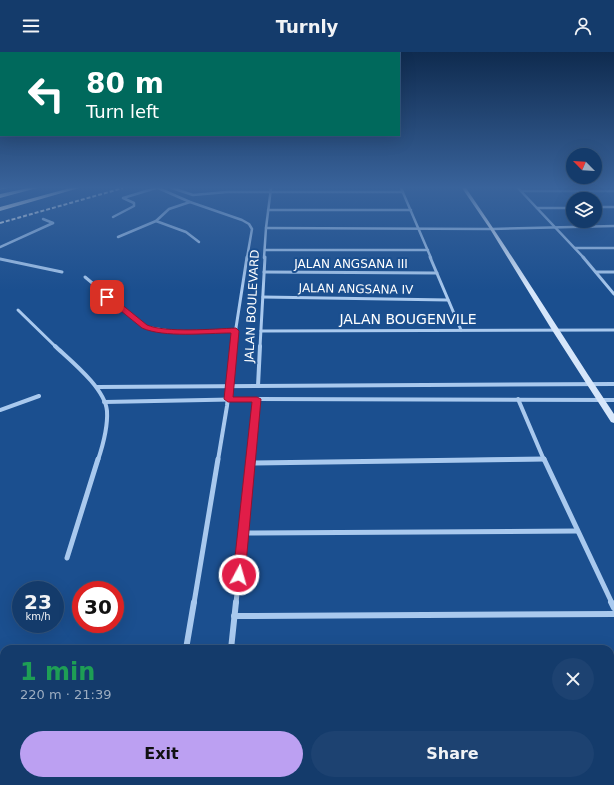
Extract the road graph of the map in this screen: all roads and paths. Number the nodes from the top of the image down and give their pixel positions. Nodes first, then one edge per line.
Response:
1 (50, 222) edge
2 (153, 222) edge
3 (159, 222) edge
4 (245, 222) edge
5 (267, 222) edge
6 (415, 222) edge
7 (487, 222) edge
8 (550, 222) edge
9 (614, 226) edge
10 (555, 227) junction
11 (266, 228) junction
12 (418, 229) junction
13 (492, 229) junction
14 (118, 237) dead end
15 (199, 242) dead end
16 (0, 247) edge
17 (575, 248) junction
18 (614, 248) edge
19 (265, 250) junction
20 (428, 250) junction
21 (0, 260) edge
22 (6, 261) junction
23 (0, 263) edge
24 (62, 272) dead end
25 (264, 272) junction
26 (596, 272) junction
27 (614, 272) edge
28 (437, 273) junction
29 (85, 277) dead end
30 (614, 294) edge
31 (263, 297) junction
32 (448, 300) junction
33 (18, 310) dead end
34 (461, 330) junction
35 (555, 330) junction
36 (614, 330) edge
37 (236, 331) junction
38 (261, 331) junction
39 (590, 384) junction
40 (614, 384) edge
41 (229, 386) junction
42 (258, 386) junction
43 (97, 387) junction
44 (39, 396) dead end
45 (228, 399) junction
46 (257, 399) junction
47 (518, 399) junction
48 (601, 400) junction
49 (614, 400) edge
50 (104, 402) junction
51 (0, 410) edge
52 (614, 420) edge
53 (544, 459) junction
54 (251, 463) junction
55 (577, 531) junction
56 (244, 533) junction
57 (67, 558) dead end
58 (614, 608) edge
59 (614, 614) edge
60 (234, 616) junction
61 (187, 645) edge
62 (231, 645) edge

1 - 16 street
2 - 14 street
3 - 15 street
4 - 37 street
5 - 11 street, JALAN BOULEVARD
6 - 12 street
7 - 13 street
8 - 10 street
9 - 10 street
10 - 13 street
10 - 17 street
11 - 12 street
11 - 19 street, JALAN BOULEVARD
12 - 13 street
12 - 20 street
13 - 35 street
17 - 18 street
17 - 26 street
19 - 20 street
19 - 25 street, JALAN BOULEVARD
20 - 28 street
21 - 22 street
22 - 23 street
22 - 24 street
25 - 28 street, JALAN ANGSANA III
25 - 31 street, JALAN BOULEVARD
26 - 27 street
26 - 30 street
28 - 32 street
29 - 37 street
31 - 32 street, JALAN ANGSANA IV
31 - 38 street, JALAN BOULEVARD
32 - 34 street
33 - 43 street
34 - 35 street, JALAN BOUGENVILE
34 - 38 street, JALAN BOUGENVILE
35 - 36 street, JALAN BOUGENVILE
35 - 39 street
37 - 41 street
38 - 42 street, JALAN BOULEVARD
39 - 40 street
39 - 42 street
39 - 48 street
41 - 42 street
41 - 43 street
41 - 45 street
43 - 50 street
44 - 51 street
45 - 46 street
45 - 50 street
45 - 61 street
46 - 47 street
46 - 54 street
47 - 48 street
47 - 53 street
48 - 49 street
48 - 52 street
50 - 57 street
53 - 54 street
53 - 55 street
54 - 56 street
55 - 56 street
55 - 58 street
56 - 60 street
59 - 60 street
60 - 62 street

